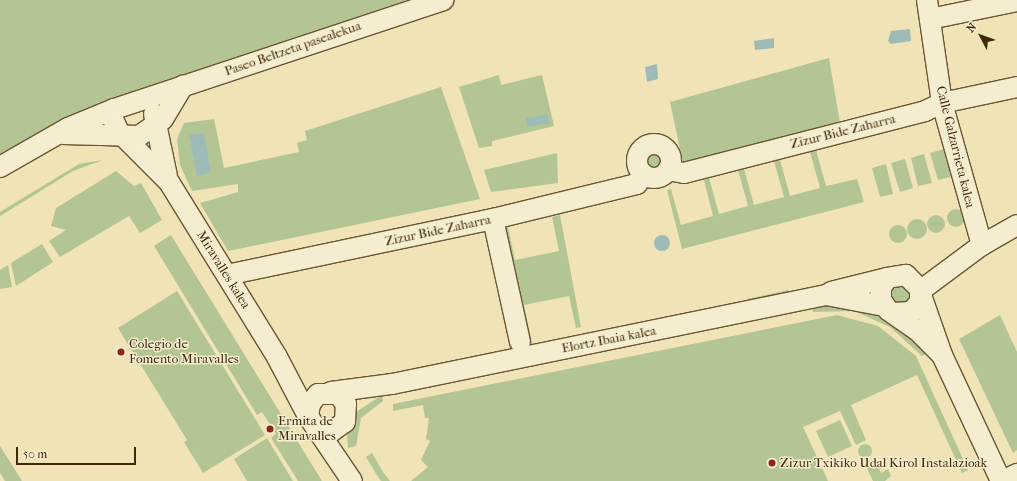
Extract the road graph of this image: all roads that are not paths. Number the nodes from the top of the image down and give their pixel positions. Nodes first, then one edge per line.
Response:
1 (443, 0) edge
2 (927, 0) edge
3 (1017, 0) edge
4 (930, 19) junction
5 (183, 86) junction
6 (1017, 87) edge
7 (144, 100) junction
8 (942, 103) junction
9 (114, 109) junction
10 (157, 125) junction
11 (57, 134) junction
12 (126, 137) junction
13 (0, 167) edge
14 (668, 170) junction
15 (643, 174) junction
16 (169, 182) junction
17 (493, 219) junction
18 (1017, 225) edge
19 (977, 249) junction
20 (227, 276) junction
21 (893, 276) junction
22 (921, 293) junction
23 (826, 295) junction
24 (888, 310) junction
25 (520, 342) dead end
26 (942, 355) junction
27 (277, 357) junction
28 (392, 384) junction
29 (327, 392) junction
30 (345, 421) junction
31 (313, 423) junction
32 (1017, 474) edge
33 (351, 479) edge
34 (1002, 481) edge

1 - 5 street, Paseo Beltzeta pasealekua
2 - 4 street, Calle Galzarrieta kalea
3 - 4 street
4 - 8 street, Calle Galzarrieta kalea
5 - 7 street, Paseo Beltzeta pasealekua
5 - 10 street
6 - 8 street, Zizur Bide Zaharra
7 - 9 street
7 - 10 street, Miravalles kalea
8 - 14 street, Zizur Bide Zaharra
8 - 19 street, Calle Galzarrieta kalea
9 - 11 street
9 - 12 street, Miravalles kalea
10 - 12 street
10 - 16 street, Miravalles kalea
11 - 12 street
11 - 13 street
12 - 16 street, Miravalles kalea
14 - 15 street
14 - 15 street
15 - 17 street, Zizur Bide Zaharra
16 - 20 street, Miravalles kalea
17 - 20 street, Zizur Bide Zaharra
17 - 25 street
18 - 19 street, Elortz Ibaia kalea
19 - 21 street, Elortz Ibaia kalea
19 - 22 street, Elortz Ibaia kalea
20 - 27 street, Miravalles kalea
21 - 22 street
21 - 23 street, Elortz Ibaia kalea
21 - 24 street
22 - 24 street
22 - 26 street
23 - 24 street, Elortz Ibaia kalea
23 - 28 street, Elortz Ibaia kalea
24 - 26 street
26 - 34 street
27 - 29 street, Miravalles kalea
27 - 31 street, Miravalles kalea
28 - 29 street, Elortz Ibaia kalea
28 - 30 street, Elortz Ibaia kalea
29 - 30 street
29 - 31 street
30 - 31 street
30 - 33 street, Miravalles kalea
31 - 33 street, Miravalles kalea
32 - 34 street

